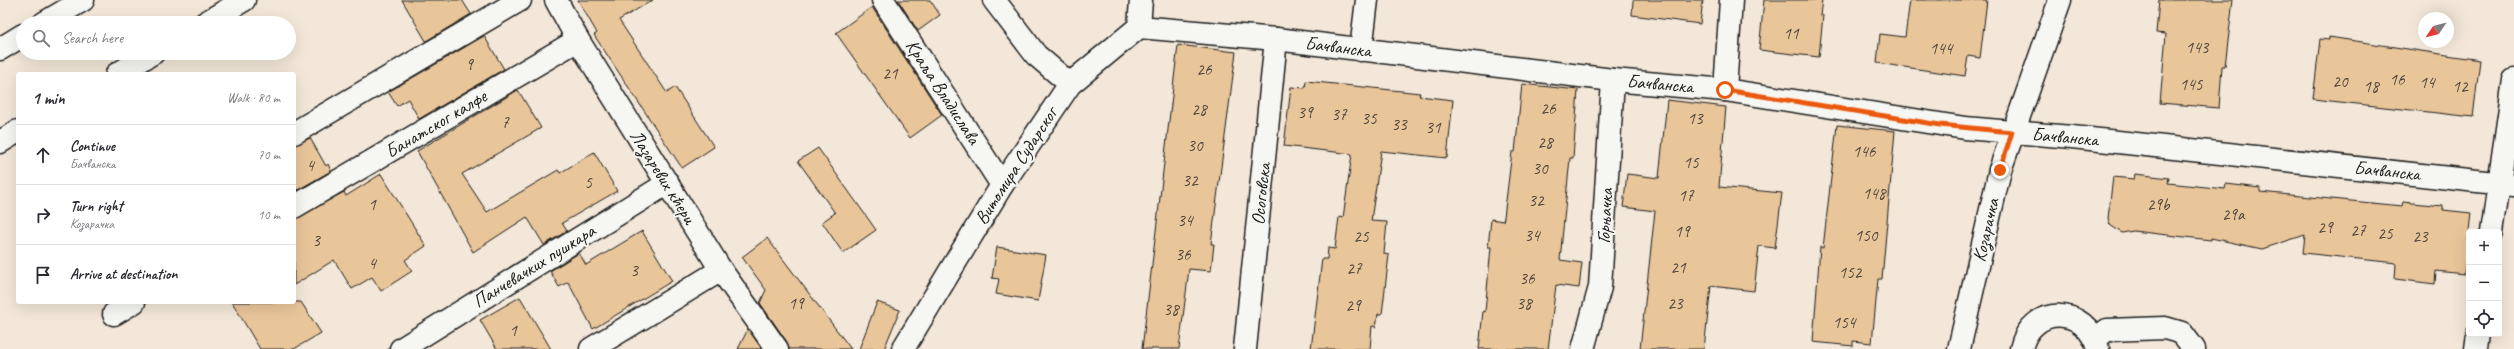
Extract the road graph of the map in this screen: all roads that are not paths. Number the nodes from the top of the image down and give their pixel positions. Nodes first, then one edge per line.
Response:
1 (84, 0) edge
2 (244, 0) edge
3 (520, 0) edge
4 (556, 0) edge
5 (884, 0) edge
6 (994, 0) edge
7 (1141, 0) edge
8 (1367, 0) edge
9 (1731, 0) edge
10 (2060, 0) edge
11 (56, 16) edge
12 (217, 16) edge
13 (1140, 27) junction
14 (16, 39) edge
15 (1276, 39) junction
16 (578, 40) junction
17 (0, 49) edge
18 (1361, 50) junction
19 (141, 60) edge
20 (120, 72) edge
21 (1613, 80) junction
22 (2514, 80) edge
23 (1070, 84) junction
24 (1725, 90) junction
25 (16, 132) edge
26 (296, 132) edge
27 (2012, 132) junction
28 (0, 142) edge
29 (668, 183) junction
30 (2507, 184) edge
31 (1002, 185) junction
32 (296, 207) edge
33 (2493, 229) edge
34 (721, 270) junction
35 (131, 304) edge
36 (114, 314) dead end
37 (2478, 337) edge
38 (2096, 344) edge
39 (401, 349) edge
40 (592, 349) edge
41 (777, 349) edge
42 (903, 349) edge
43 (1245, 349) edge
44 (1582, 349) edge
45 (1959, 349) edge
46 (2021, 349) edge
47 (2194, 349) edge
48 (2476, 349) edge

1 - 11 street
2 - 12 street
3 - 26 street
4 - 16 street, Лазаревих кћери
5 - 31 street, Краља Владислава
6 - 23 street
7 - 13 street
8 - 18 street
9 - 24 street
10 - 27 street, Козарачка
13 - 15 street, Бачванска
13 - 23 street, Витомира Сударског
14 - 17 street
15 - 18 street, Бачванска
15 - 43 street, Осоговска
16 - 29 street, Лазаревих кћери
16 - 32 street, Банатског калфе
18 - 21 street, Бачванска
19 - 20 street
21 - 24 street, Бачванска
21 - 44 street, Горњачка
22 - 30 street
23 - 31 street, Витомира Сударског
24 - 27 street, Бачванска
25 - 28 street
27 - 30 street, Бачванска
27 - 45 street, Козарачка
29 - 34 street, Лазаревих кћери
29 - 39 street, Панчевачких пушкара
30 - 33 street
31 - 42 street, Витомира Сударског
34 - 40 street
34 - 41 street, Лазаревих кћери
35 - 36 street
37 - 48 street
38 - 46 street
38 - 47 street

